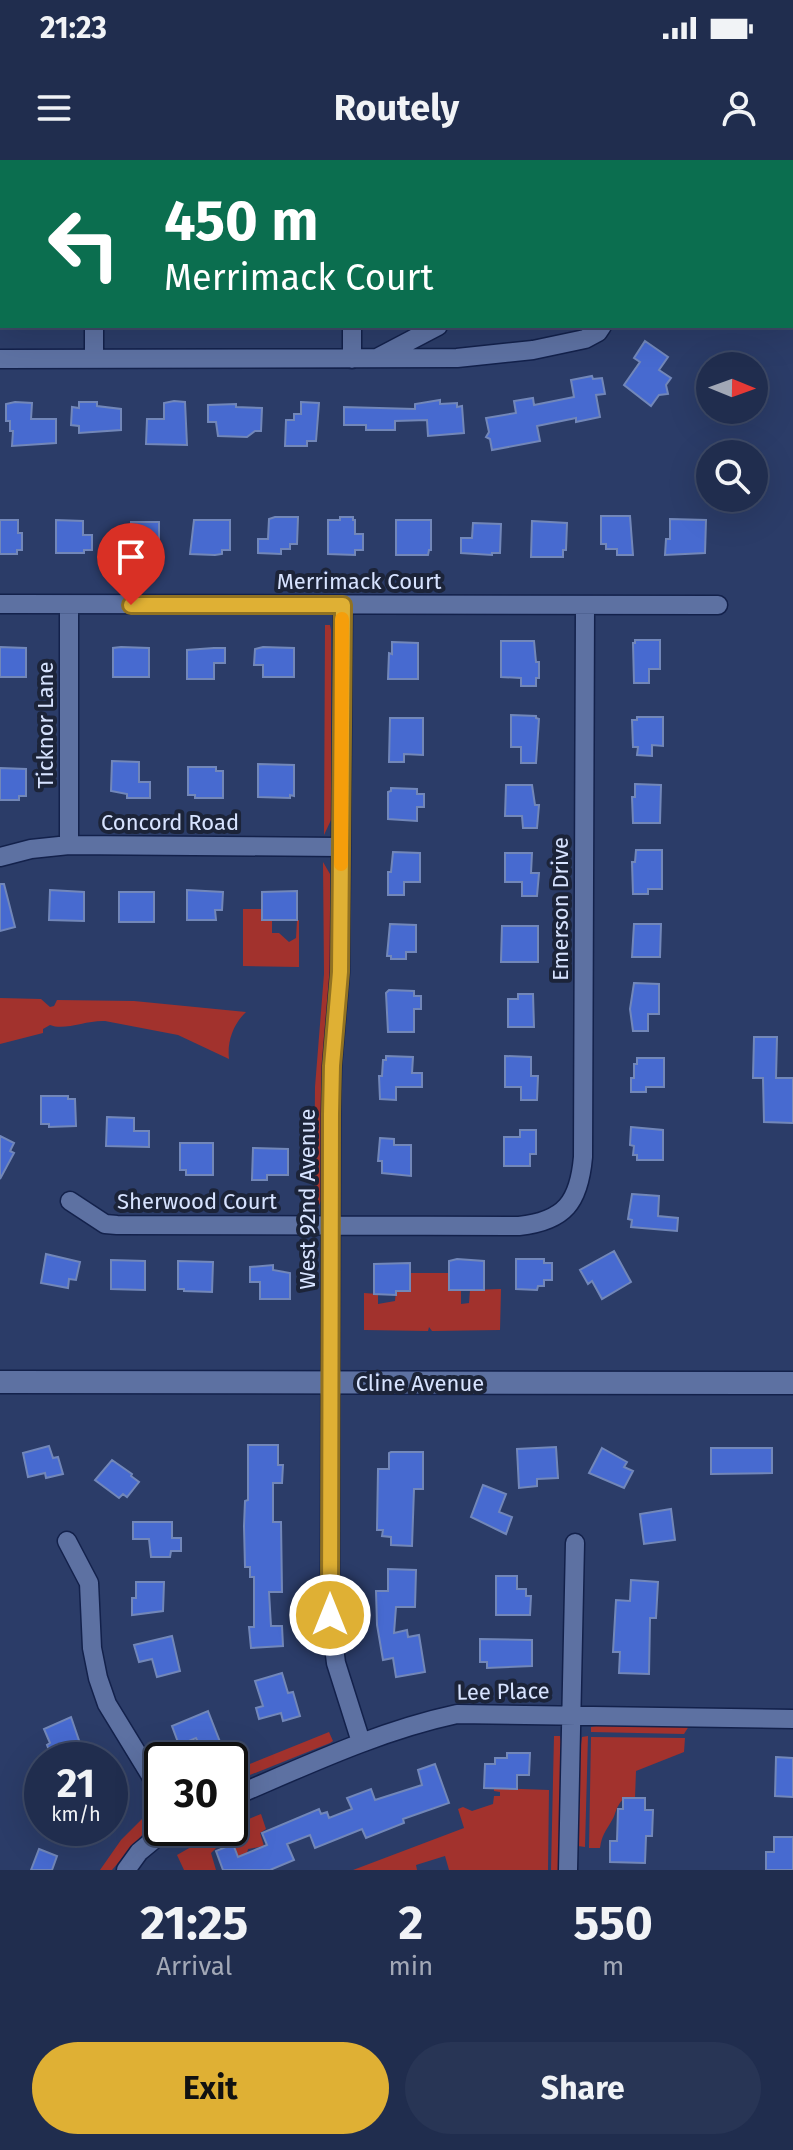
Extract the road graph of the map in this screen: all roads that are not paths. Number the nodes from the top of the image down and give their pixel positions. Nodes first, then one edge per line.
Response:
1 (94, 328) edge
2 (352, 328) edge
3 (434, 328) edge
4 (601, 328) edge
5 (0, 359) edge
6 (94, 359) junction
7 (352, 359) junction
8 (375, 359) junction
9 (0, 604) edge
10 (69, 605) junction
11 (343, 605) junction
12 (718, 605) dead end
13 (585, 607) junction
14 (69, 845) junction
15 (341, 847) junction
16 (0, 857) edge
17 (70, 1201) dead end
18 (567, 1208) joint
19 (331, 1226) junction
20 (0, 1382) edge
21 (331, 1382) junction
22 (793, 1383) edge
23 (67, 1541) dead end
24 (575, 1543) dead end
25 (572, 1714) junction
26 (793, 1719) edge
27 (361, 1742) junction
28 (144, 1765) edge
29 (248, 1790) edge
30 (146, 1846) edge
31 (126, 1870) edge
32 (568, 1870) edge

1 - 6 street
2 - 7 street
3 - 8 street
4 - 8 street
5 - 6 street
6 - 7 street
7 - 8 street
9 - 10 street, Merrimack Court
10 - 11 street, Merrimack Court
10 - 14 street, Ticknor Lane
11 - 13 street, Merrimack Court
11 - 15 street, West 92nd Avenue
12 - 13 street, Merrimack Court
13 - 18 street, Emerson Drive
14 - 15 street, Concord Road
14 - 16 street, Concord Road
15 - 19 street, West 92nd Avenue
17 - 19 street, Sherwood Court
18 - 19 street, Sherwood Court
19 - 21 street, West 92nd Avenue
20 - 21 street, Cline Avenue
21 - 22 street, Cline Avenue
21 - 27 street, West 92nd Avenue
23 - 28 street
24 - 25 street
25 - 26 street, Lee Place
25 - 27 street, Lee Place
25 - 32 street
27 - 29 street, Lee Place
30 - 31 street

